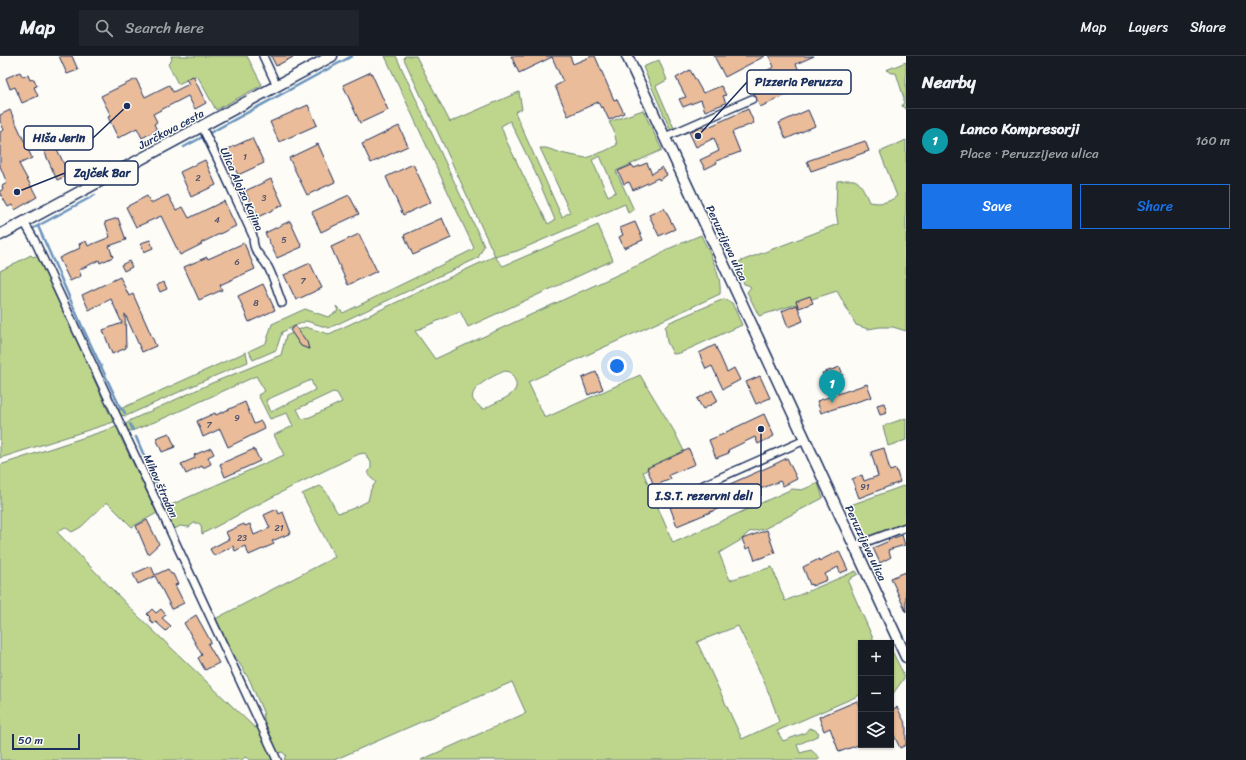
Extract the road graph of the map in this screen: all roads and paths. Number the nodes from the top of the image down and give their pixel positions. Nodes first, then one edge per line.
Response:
1 (263, 56) edge
2 (332, 56) edge
3 (628, 56) edge
4 (277, 86) junction
5 (752, 99) dead end
6 (203, 130) junction
7 (665, 137) junction
8 (28, 228) junction
9 (0, 235) edge
10 (282, 302) dead end
11 (805, 440) junction
12 (665, 502) dead end
13 (906, 527) edge
14 (855, 546) junction
15 (906, 657) edge
16 (277, 760) edge

1 - 4 street
2 - 4 main road, Jurčkova cesta
3 - 7 main road, Peruzzijeva ulica
4 - 6 main road, Jurčkova cesta
5 - 7 street
6 - 8 main road, Jurčkova cesta
6 - 10 street, Ulica Alojza Kajina
7 - 11 main road, Peruzzijeva ulica
8 - 9 main road, Jurčkova cesta
8 - 16 street, Mihov štradon
11 - 12 street
11 - 14 main road, Peruzzijeva ulica
13 - 14 street
14 - 15 main road, Peruzzijeva ulica

